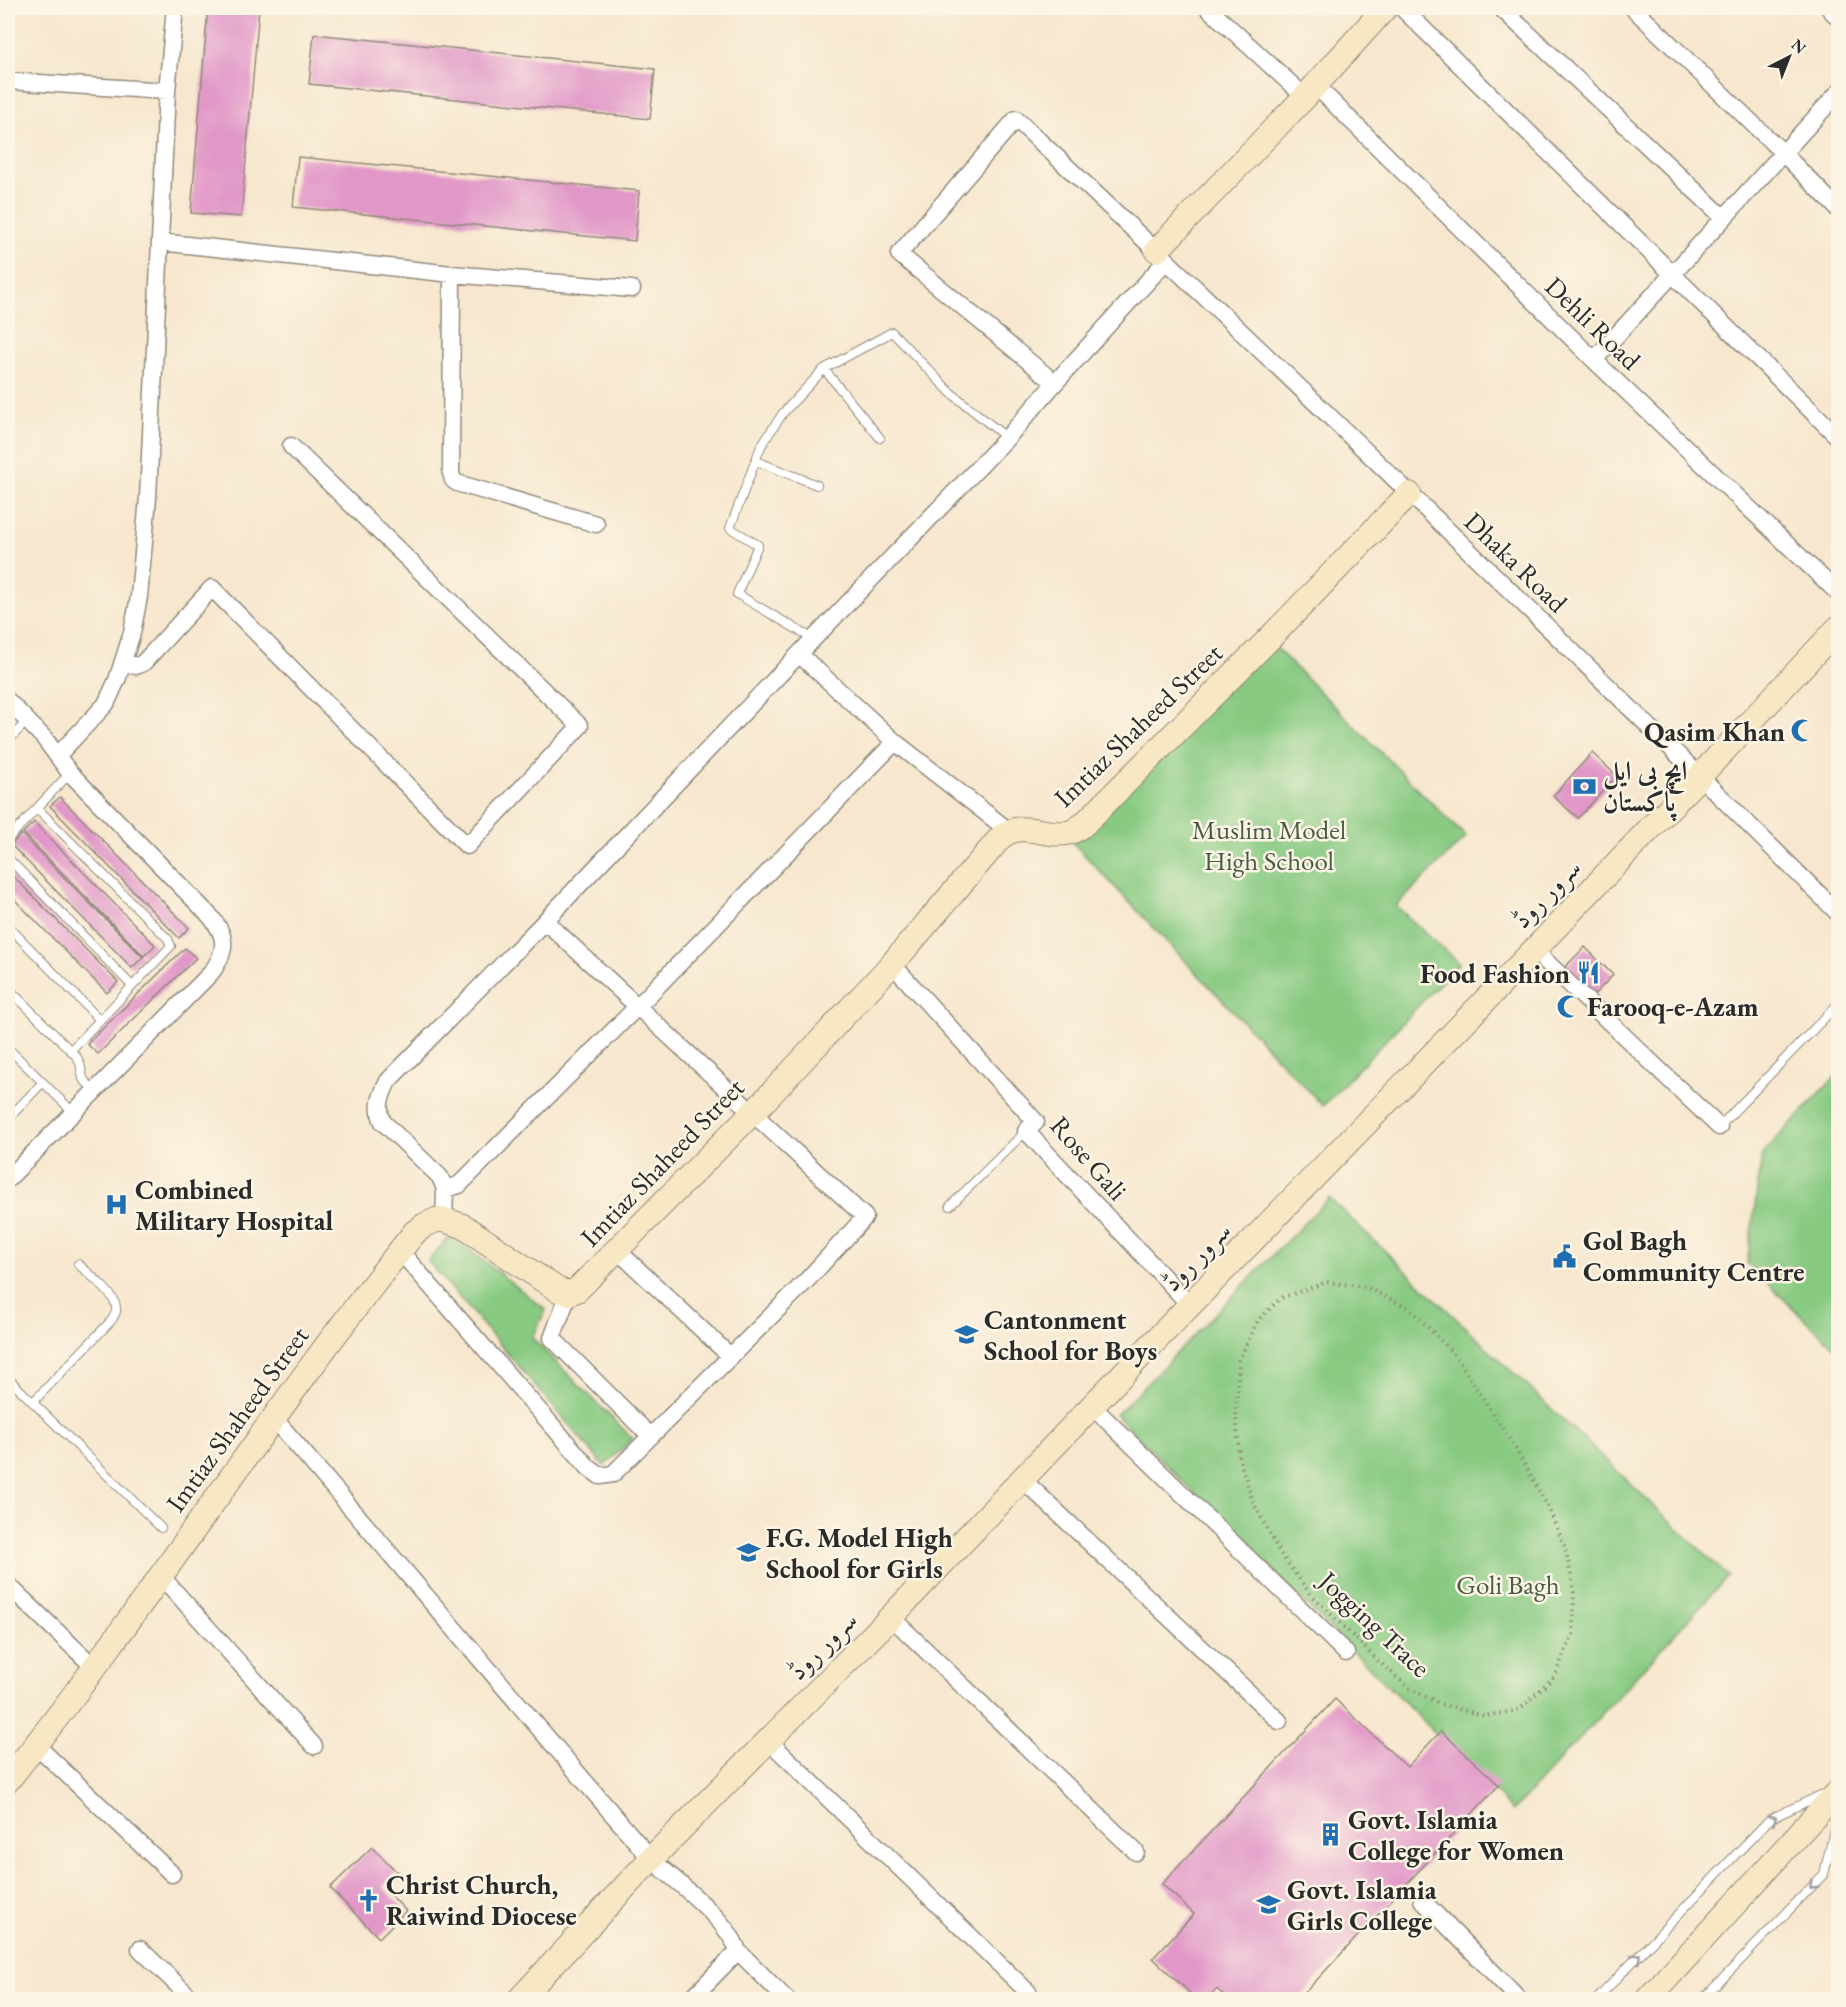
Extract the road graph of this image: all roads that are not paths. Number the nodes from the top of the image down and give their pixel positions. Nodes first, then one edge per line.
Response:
1 (174, 8) edge
2 (1208, 8) edge
3 (1385, 8) edge
4 (1402, 8) edge
5 (1501, 8) edge
6 (1633, 8) edge
7 (1829, 8) edge
8 (1839, 18) edge
9 (8, 81) edge
10 (167, 91) junction
11 (1310, 91) junction
12 (1839, 93) edge
13 (1784, 153) junction
14 (1839, 210) edge
15 (1724, 218) junction
16 (160, 242) junction
17 (1162, 255) junction
18 (452, 274) junction
19 (1673, 274) junction
20 (632, 289) dead end
21 (1594, 360) junction
22 (824, 369) junction
23 (1055, 383) junction
24 (1839, 437) edge
25 (880, 438) dead end
26 (1007, 438) junction
27 (291, 446) dead end
28 (756, 461) junction
29 (817, 485) dead end
30 (1409, 494) junction
31 (596, 524) dead end
32 (1839, 593) edge
33 (1839, 628) edge
34 (815, 640) junction
35 (799, 654) junction
36 (123, 662) junction
37 (8, 701) edge
38 (28, 720) junction
39 (8, 741) edge
40 (895, 742) junction
41 (58, 755) junction
42 (70, 773) junction
43 (1700, 776) junction
44 (38, 808) junction
45 (1009, 831) junction
46 (8, 839) edge
47 (8, 858) edge
48 (1839, 913) edge
49 (544, 921) junction
50 (8, 926) edge
51 (1534, 950) junction
52 (892, 964) junction
53 (132, 986) junction
54 (8, 988) edge
55 (1839, 1004) edge
56 (638, 1006) junction
57 (100, 1020) junction
58 (8, 1048) edge
59 (71, 1050) junction
60 (42, 1083) junction
61 (94, 1090) junction
62 (73, 1112) junction
63 (752, 1114) junction
64 (8, 1119) edge
65 (1719, 1126) joint
66 (1026, 1131) junction
67 (8, 1179) edge
68 (446, 1188) junction
69 (951, 1206) dead end
70 (444, 1220) junction
71 (617, 1250) junction
72 (400, 1251) junction
73 (78, 1264) dead end
74 (569, 1293) junction
75 (1190, 1305) junction
76 (730, 1356) junction
77 (8, 1378) edge
78 (33, 1402) junction
79 (1092, 1406) junction
80 (273, 1417) junction
81 (650, 1437) junction
82 (1022, 1479) junction
83 (160, 1528) dead end
84 (161, 1576) junction
85 (8, 1585) edge
86 (891, 1617) junction
87 (1346, 1653) dead end
88 (94, 1667) junction
89 (1279, 1721) dead end
90 (769, 1741) junction
91 (36, 1745) junction
92 (314, 1746) dead end
93 (8, 1780) edge
94 (1839, 1789) edge
95 (1839, 1812) edge
96 (1136, 1852) dead end
97 (651, 1859) junction
98 (172, 1874) dead end
99 (1422, 1900) dead end
100 (140, 1948) dead end
101 (738, 1951) junction
102 (1029, 1993) dead end
103 (193, 2000) edge
104 (519, 2000) edge
105 (690, 2000) edge
106 (787, 2000) edge
107 (1520, 2000) edge
108 (1596, 2000) edge
109 (1647, 2000) edge
110 (1702, 2000) edge

1 - 10 street
2 - 11 street, Dehli Road
3 - 11 street
4 - 19 street
5 - 15 street
6 - 13 street
7 - 8 street
9 - 10 street
10 - 16 street
11 - 17 street
11 - 21 street, Dehli Road
12 - 13 street
13 - 14 street
13 - 15 street
15 - 19 street
16 - 18 street
16 - 36 street
17 - 23 street
17 - 23 street, Dhaka Road
17 - 30 street, Dhaka Road
18 - 20 street
18 - 31 street
19 - 21 street
19 - 24 street
21 - 32 street, Dehli Road
22 - 25 lane
22 - 26 lane
22 - 28 lane
23 - 26 street
26 - 34 street
27 - 36 street
28 - 29 lane
28 - 34 lane
30 - 43 street, Dhaka Road
30 - 45 street, Imtiaz Shaheed Street
33 - 43 street, سرور روڈ
34 - 35 street
35 - 40 street
35 - 49 street
36 - 41 street
37 - 38 street
38 - 39 lane
38 - 41 street
40 - 45 street
40 - 56 street
41 - 42 street
42 - 44 lane
42 - 61 street
43 - 48 street, Dhaka Road
43 - 51 street, سرور روڈ
44 - 46 lane
44 - 53 lane
45 - 52 street, Imtiaz Shaheed Street
47 - 53 lane
49 - 56 street
49 - 68 street
50 - 57 lane
51 - 65 street
51 - 75 street, سرور روڈ
52 - 63 street, Imtiaz Shaheed Street
52 - 66 street, Rose Gali
53 - 57 lane
54 - 59 lane
55 - 65 lane
56 - 63 street
56 - 68 street
57 - 59 lane
58 - 60 lane
59 - 61 lane
60 - 62 lane
60 - 64 lane
61 - 62 street
62 - 67 street
63 - 71 street, Imtiaz Shaheed Street
63 - 76 street
66 - 69 lane
66 - 75 street, Rose Gali
68 - 70 street
70 - 72 street, Imtiaz Shaheed Street
70 - 74 street
71 - 74 street, Imtiaz Shaheed Street
71 - 76 street
72 - 80 street, Imtiaz Shaheed Street
72 - 81 street
73 - 78 lane
74 - 81 street
75 - 79 street, سرور روڈ
76 - 81 street
77 - 78 lane
78 - 83 lane
79 - 82 street, سرور روڈ
79 - 87 street
80 - 84 street, Imtiaz Shaheed Street
80 - 97 street
82 - 86 street, سرور روڈ
82 - 89 street
84 - 88 street, Imtiaz Shaheed Street
84 - 92 street
85 - 88 street
86 - 90 street, سرور روڈ
86 - 96 street
88 - 91 street, Imtiaz Shaheed Street
90 - 97 street, سرور روڈ
90 - 102 street
91 - 93 street, Imtiaz Shaheed Street
91 - 98 street
108 -> 94 lane
94 - 109 street
95 -> 110 lane
97 - 101 street
97 - 104 street, سرور روڈ
99 - 107 street
100 - 103 street
101 - 105 street
101 - 106 street

